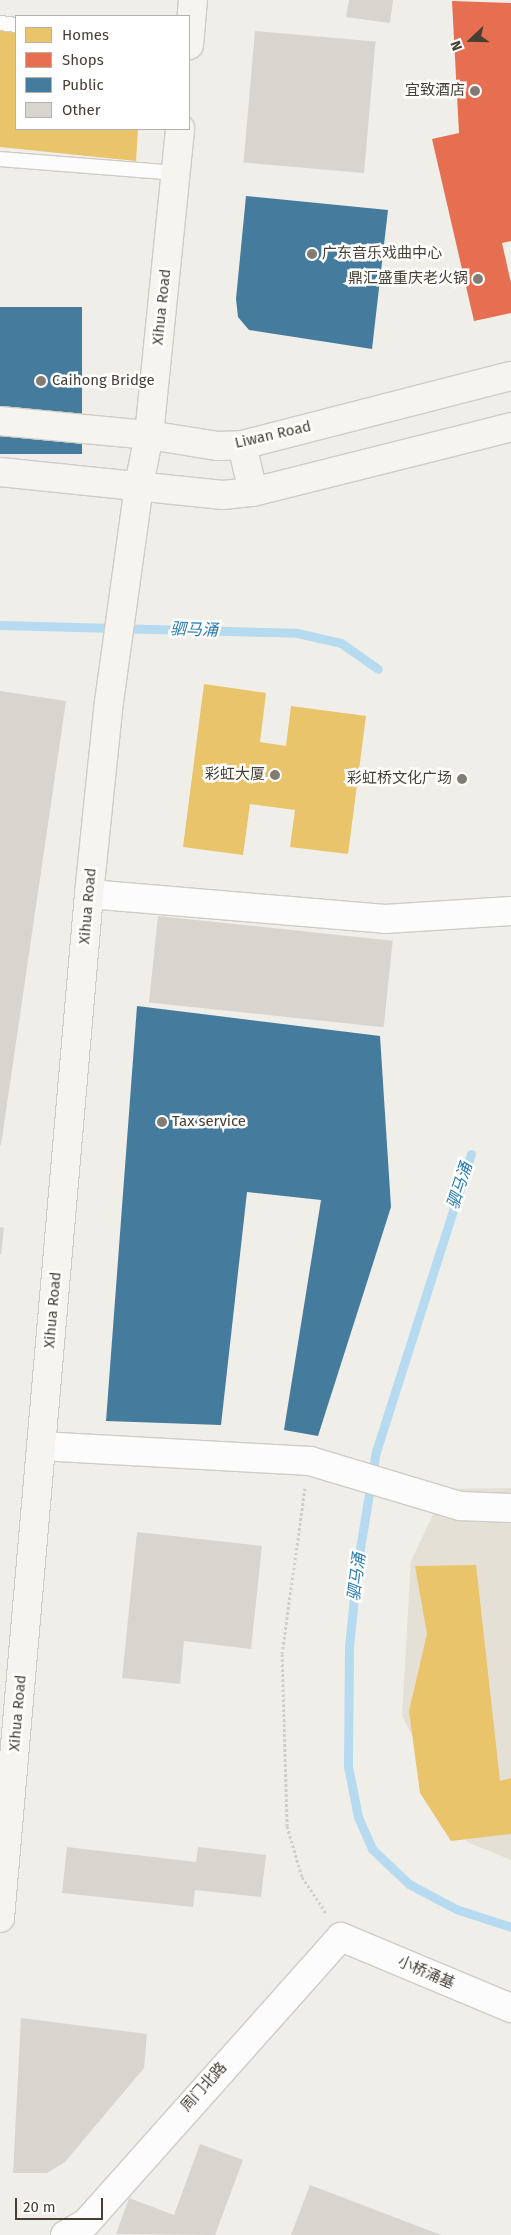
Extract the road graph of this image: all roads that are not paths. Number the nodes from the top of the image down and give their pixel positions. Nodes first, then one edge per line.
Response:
1 (193, 0) edge
2 (0, 23) edge
3 (15, 25) edge
4 (190, 34) edge
5 (180, 130) edge
6 (0, 160) edge
7 (176, 173) junction
8 (511, 376) edge
9 (0, 421) edge
10 (511, 427) edge
11 (150, 435) junction
12 (242, 445) junction
13 (0, 472) edge
14 (139, 485) junction
15 (253, 492) junction
16 (89, 894) junction
17 (511, 911) edge
18 (41, 1446) junction
19 (511, 1508) edge
20 (0, 1918) edge
21 (341, 1937) joint
22 (511, 2008) edge
23 (65, 2235) edge

1 - 4 main road
2 - 3 lane
5 - 7 main road, Xihua Road
6 - 7 lane
7 - 11 main road, Xihua Road
8 - 12 main road, Liwan Road
9 - 11 main road, Liwan Road
10 - 15 main road
11 - 12 main road, Liwan Road
11 - 14 main road, Xihua Road
12 - 15 main road
13 - 14 main road
14 - 15 main road
14 - 16 main road, Xihua Road
16 - 17 street
16 - 18 main road, Xihua Road
18 - 19 street
18 - 20 main road, Xihua Road
21 - 22 street, 小桥涌基
21 - 23 street, 周门北路

